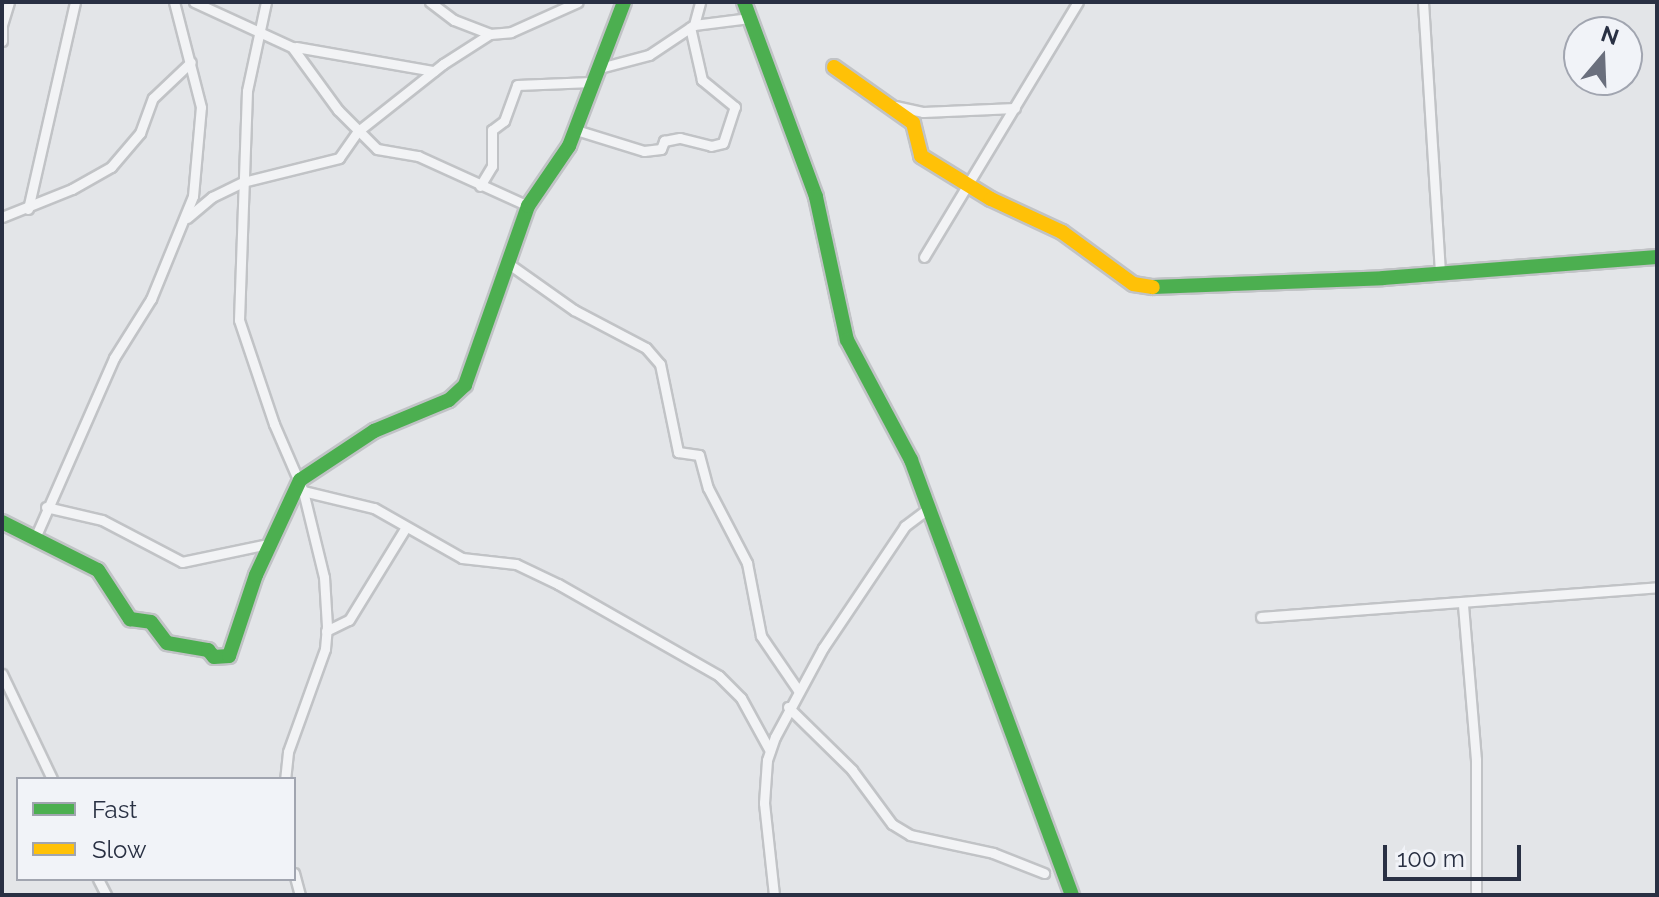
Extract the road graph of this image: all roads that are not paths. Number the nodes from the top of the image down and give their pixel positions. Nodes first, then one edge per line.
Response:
1 (9, 2) edge
2 (75, 2) edge
3 (174, 2) edge
4 (194, 2) edge
5 (266, 2) edge
6 (430, 2) edge
7 (578, 2) edge
8 (624, 2) edge
9 (700, 2) edge
10 (744, 2) edge
11 (1078, 2) edge
12 (1423, 2) edge
13 (750, 18) junction
14 (2, 25) edge
15 (692, 26) junction
16 (255, 31) junction
17 (490, 34) junction
18 (2, 41) edge
19 (292, 47) junction
20 (191, 62) junction
21 (834, 67) dead end
22 (434, 71) junction
23 (594, 76) junction
24 (881, 100) junction
25 (1015, 108) junction
26 (576, 130) junction
27 (357, 132) junction
28 (243, 182) junction
29 (968, 183) junction
30 (480, 186) junction
31 (528, 206) junction
32 (28, 209) junction
33 (2, 217) edge
34 (185, 220) junction
35 (924, 257) dead end
36 (1657, 257) edge
37 (509, 264) junction
38 (1440, 274) junction
39 (302, 486) junction
40 (46, 507) junction
41 (930, 507) junction
42 (2, 522) edge
43 (406, 527) junction
44 (35, 538) junction
45 (274, 543) junction
46 (1657, 587) edge
47 (1463, 605) junction
48 (1261, 617) dead end
49 (326, 631) junction
50 (2, 674) edge
51 (798, 690) junction
52 (788, 707) junction
53 (770, 751) junction
54 (51, 777) edge
55 (285, 777) edge
56 (1044, 873) dead end
57 (774, 895) edge
58 (1072, 895) edge
59 (1476, 895) edge

1 - 14 street
2 - 32 street
3 - 20 street
4 - 16 street
5 - 16 street
6 - 17 street
7 - 17 street
8 - 23 street
9 - 15 street
10 - 13 street
11 - 25 street
12 - 38 street
13 - 15 street
13 - 41 street
14 - 18 street
15 - 23 street
15 - 26 street
16 - 19 street
16 - 28 street
17 - 22 street
19 - 22 street
19 - 27 street
20 - 32 street
20 - 34 street
21 - 24 street
22 - 27 street
23 - 26 street
23 - 30 street
24 - 25 street
24 - 29 street
25 - 29 street
26 - 31 street
27 - 28 street
27 - 30 street
28 - 34 street
28 - 39 street
29 - 35 street
29 - 38 street
30 - 31 street
31 - 37 street
32 - 33 street
34 - 40 street
36 - 38 street
37 - 39 street
37 - 51 street
39 - 43 street
39 - 45 street
39 - 49 street
40 - 44 street
40 - 45 street
41 - 51 street
41 - 58 street
42 - 44 street
43 - 49 street
43 - 53 street
44 - 45 street
46 - 47 street
47 - 48 street
47 - 59 street
49 - 55 street
50 - 54 street
51 - 52 street
52 - 53 street
52 - 56 street
53 - 57 street

